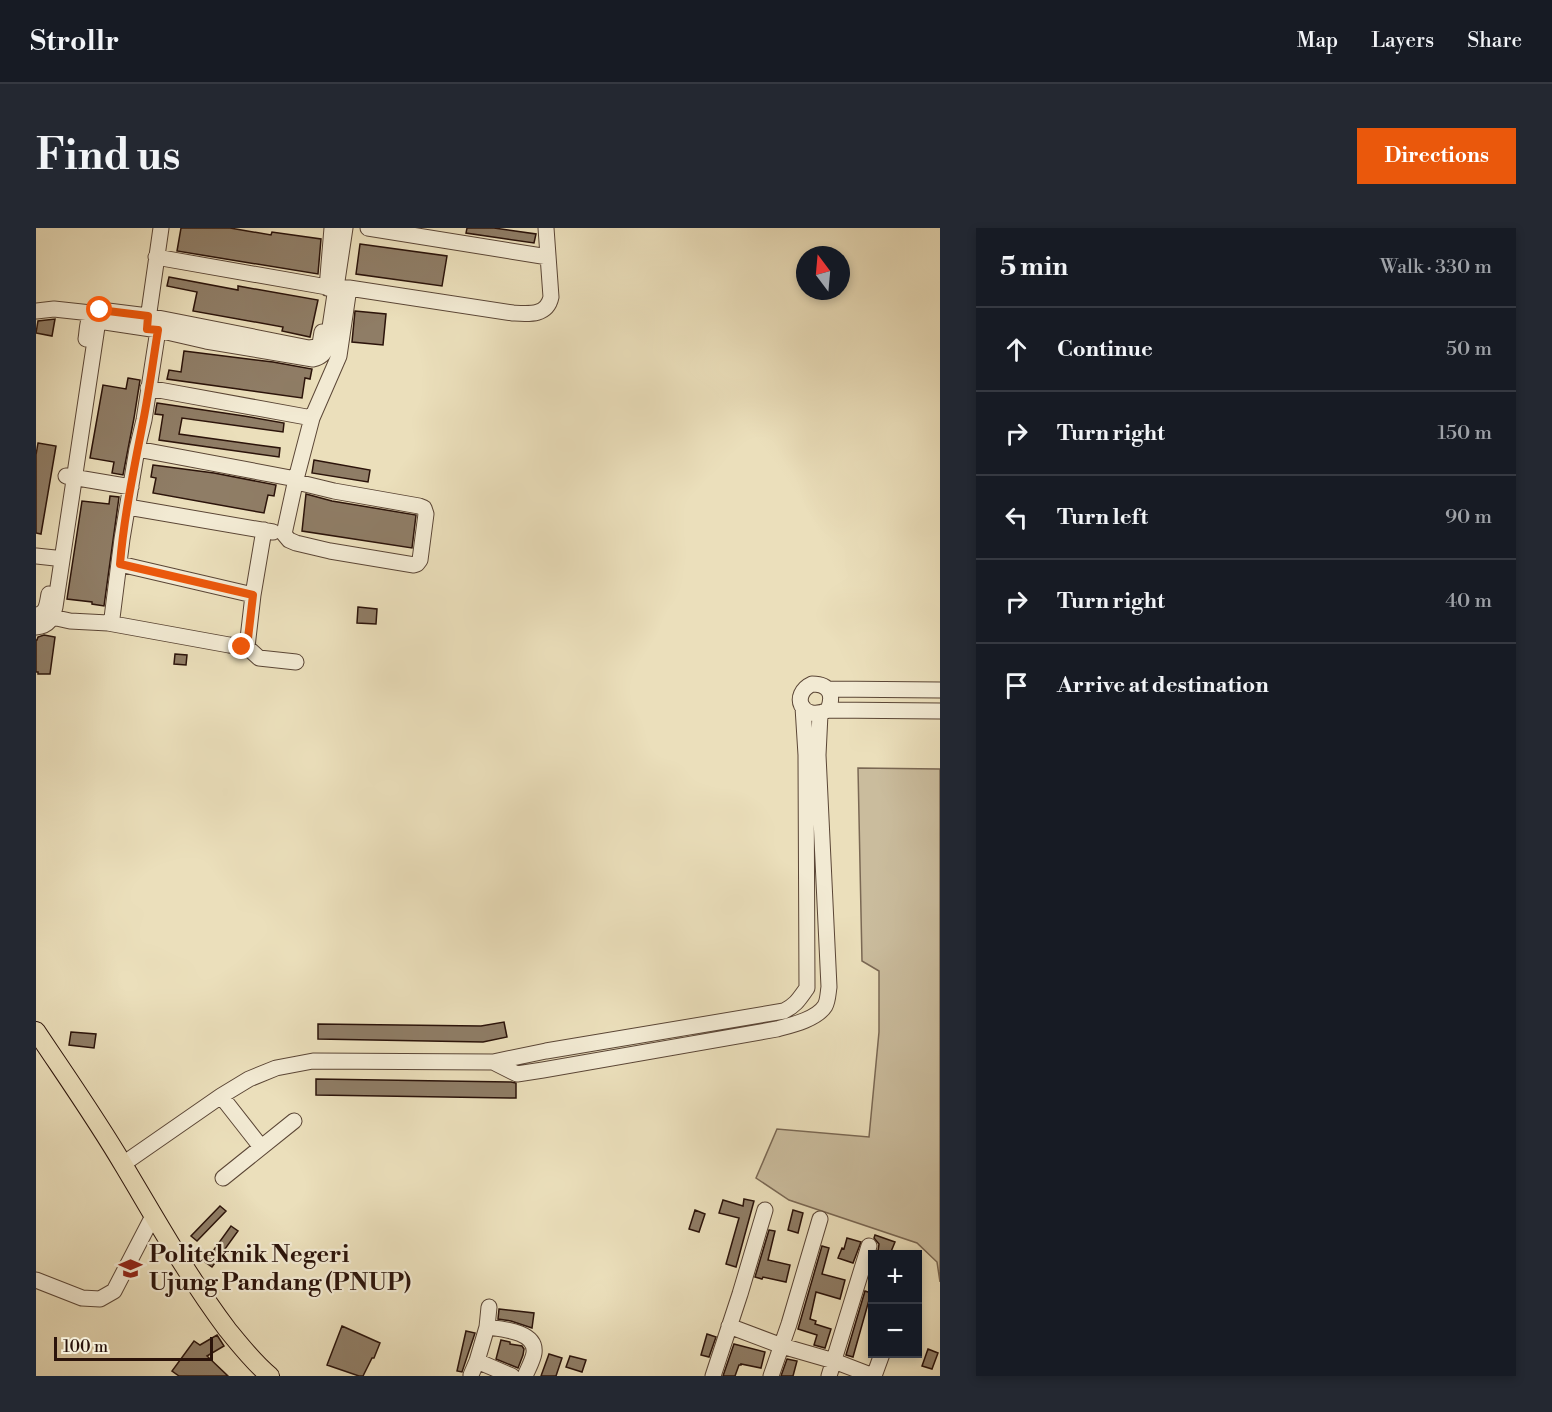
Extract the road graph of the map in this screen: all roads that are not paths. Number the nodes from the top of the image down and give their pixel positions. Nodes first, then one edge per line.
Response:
1 (160, 228) edge
2 (334, 228) edge
3 (368, 228) edge
4 (546, 228) edge
5 (156, 256) junction
6 (548, 256) junction
7 (338, 288) junction
8 (36, 311) edge
9 (91, 313) junction
10 (151, 325) junction
11 (318, 352) junction
12 (327, 382) junction
13 (148, 388) junction
14 (312, 418) junction
15 (138, 449) junction
16 (70, 477) junction
17 (296, 478) junction
18 (131, 487) junction
19 (128, 507) junction
20 (264, 530) junction
21 (284, 534) junction
22 (36, 556) edge
23 (55, 558) junction
24 (120, 564) junction
25 (253, 595) junction
26 (41, 618) edge
27 (108, 623) junction
28 (247, 647) junction
29 (296, 662) dead end
30 (828, 689) junction
31 (940, 690) edge
32 (803, 708) junction
33 (940, 711) edge
34 (824, 712) junction
35 (36, 1031) edge
36 (493, 1062) junction
37 (221, 1096) junction
38 (294, 1121) dead end
39 (261, 1147) junction
40 (123, 1164) junction
41 (223, 1178) dead end
42 (765, 1210) dead end
43 (153, 1216) junction
44 (820, 1219) dead end
45 (869, 1246) dead end
46 (36, 1280) edge
47 (489, 1307) dead end
48 (729, 1326) junction
49 (487, 1327) junction
50 (782, 1346) junction
51 (880, 1358) edge
52 (474, 1368) edge
53 (832, 1369) edge
54 (270, 1376) edge
55 (512, 1376) edge
56 (525, 1376) edge
57 (712, 1376) edge
58 (771, 1376) edge
59 (873, 1376) edge

1 - 5 street
2 - 7 street
3 - 6 street
4 - 6 street
5 - 7 street
5 - 10 street
6 - 7 street
7 - 11 street
7 - 12 street
8 - 9 street
9 - 10 street
9 - 16 street
10 - 11 street
10 - 13 street
10 - 16 street
11 - 12 street
12 - 14 street
13 - 14 street
13 - 15 street
14 - 17 street
15 - 17 street
15 - 18 street
16 - 18 street
16 - 23 street
16 - 26 street
17 - 21 street
17 - 21 street
18 - 19 street
19 - 20 street
19 - 24 street
20 - 21 street
20 - 25 street
22 - 23 street
23 - 26 street
24 - 25 street
24 - 27 street
25 - 28 street
26 - 27 street
27 - 28 street
28 - 29 street
30 - 31 street
30 - 32 street
30 - 34 street
32 - 34 street
32 - 36 street
33 - 34 street
34 - 36 street
35 - 40 main road
36 - 37 street
37 - 39 street
37 - 40 street
38 - 39 street
39 - 41 street
40 - 43 main road
42 - 48 street
43 - 46 street
43 - 54 main road
44 - 50 street
45 - 53 street
47 - 49 street
48 - 50 street
48 - 57 street
49 - 52 street
49 - 56 street
50 - 53 street
50 - 58 street
51 - 59 street
52 - 55 street
53 - 59 street

